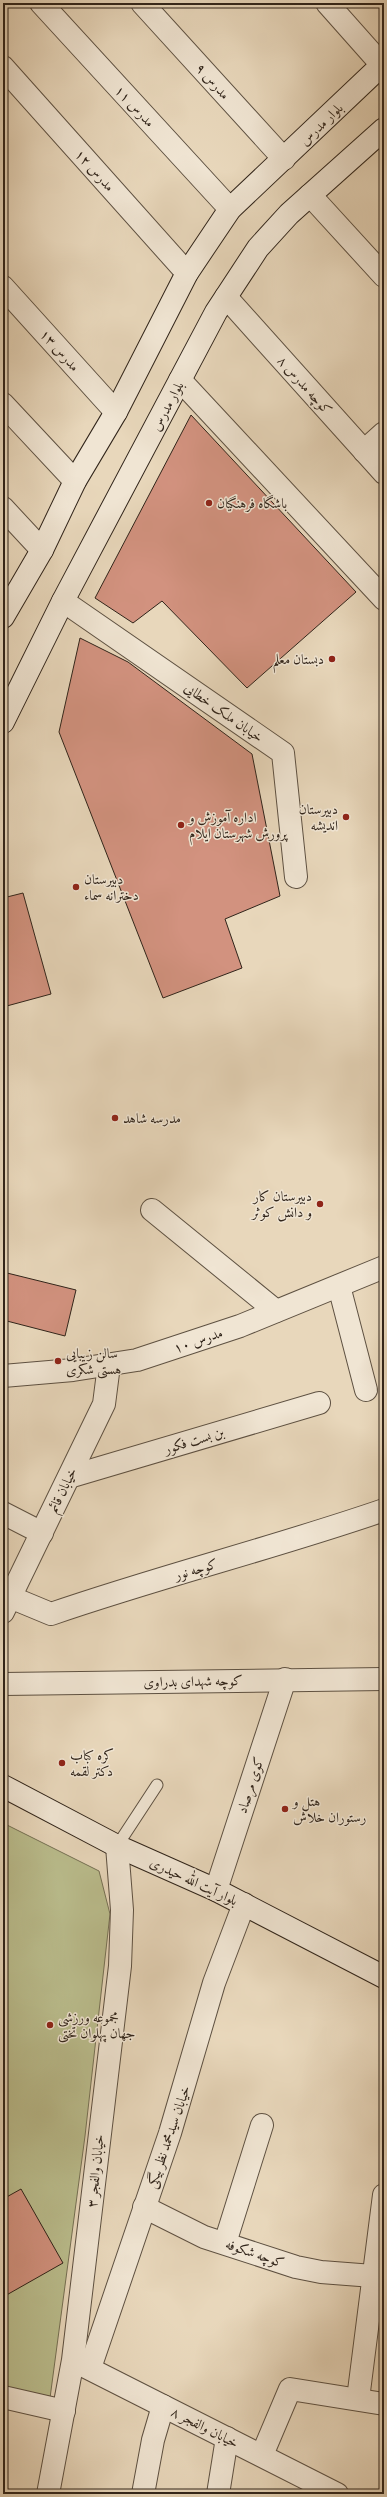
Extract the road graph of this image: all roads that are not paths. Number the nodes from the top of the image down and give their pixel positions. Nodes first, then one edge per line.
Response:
1 (41, 3) edge
2 (142, 3) edge
3 (327, 3) edge
4 (383, 64) edge
5 (3, 68) edge
6 (384, 129) edge
7 (284, 159) junction
8 (310, 195) junction
9 (230, 209) junction
10 (187, 273) junction
11 (384, 276) edge
12 (3, 287) edge
13 (226, 297) junction
14 (180, 380) junction
15 (3, 404) edge
16 (116, 412) junction
17 (384, 433) edge
18 (364, 451) junction
19 (384, 473) edge
20 (75, 481) junction
21 (3, 508) edge
22 (42, 550) junction
23 (384, 599) edge
24 (63, 601) junction
25 (3, 617) edge
26 (3, 722) edge
27 (296, 877) dead end
28 (152, 1210) dead end
29 (384, 1267) edge
30 (338, 1286) junction
31 (276, 1311) junction
32 (109, 1365) junction
33 (3, 1376) edge
34 (366, 1390) dead end
35 (319, 1403) dead end
36 (68, 1477) junction
37 (384, 1510) edge
38 (3, 1513) edge
39 (42, 1533) junction
40 (7, 1604) edge
41 (285, 1679) junction
42 (384, 1679) edge
43 (3, 1684) edge
44 (157, 1785) dead end
45 (3, 1786) edge
46 (117, 1846) junction
47 (216, 1890) junction
48 (244, 1904) junction
49 (384, 1977) edge
50 (262, 2125) dead end
51 (384, 2195) edge
52 (144, 2207) junction
53 (225, 2243) junction
54 (373, 2276) junction
55 (82, 2364) junction
56 (3, 2397) edge
57 (358, 2399) junction
58 (384, 2404) edge
59 (164, 2406) junction
60 (64, 2411) junction
61 (227, 2438) junction
62 (262, 2455) junction
63 (330, 2492) edge
64 (48, 2494) edge
65 (143, 2494) edge
66 (218, 2494) edge

1 - 9 street, مدرس ۱۱
2 - 7 street, مدرس ۹
3 - 4 street
4 - 7 street, بلوار مدرس
5 - 10 street, مدرس ۱۲
6 - 8 street, بلوار مدرس
7 - 9 street, بلوار مدرس
8 - 11 street
8 - 13 street, بلوار مدرس
9 - 10 street, بلوار مدرس
10 - 16 street, بلوار مدرس
12 - 16 street, مدرس ۱۳
13 - 14 street, بلوار مدرس
13 - 18 street, کوچه مدرس ۸
14 - 23 street
14 - 24 street, بلوار مدرس
15 - 20 street
16 - 20 street, بلوار مدرس
17 - 18 street
18 - 19 street, کوچه مدرس ۸
20 - 22 street, بلوار مدرس
21 - 22 street
22 - 25 street, بلوار مدرس
24 - 26 street, بلوار مدرس
24 - 27 street, خیابان ملک خطایی
28 - 31 street
29 - 30 street, مدرس ۱۰
30 - 31 street, مدرس ۱۰
30 - 34 street
31 - 32 street, مدرس ۱۰
32 - 33 street, مدرس ۱۰
32 - 36 street, خیابان قائم
35 - 36 street, بن بست فکور
36 - 39 street, خیابان قائم
37 - 40 street, کوچه نور
38 - 39 street
39 - 40 street, خیابان قائم
41 - 42 street, کوچه شهدای بدراوی
41 - 43 street, کوچه شهدای بدراوی
41 - 47 street, کوی مرصاد
44 - 46 lane
45 - 46 street, بلوار آیت الله حیدری
46 - 47 street, بلوار آیت الله حیدری
46 - 55 street, خیابان والفجر ۳
47 - 48 street, بلوار آیت الله حیدری
48 - 49 street, بلوار آیت الله حیدری
48 - 52 street, خیابان سیدمحمد نظر بیگی
50 - 53 street
51 - 54 street
52 - 53 street, کوچه شکوفه
52 - 55 street, خیابان سیدمحمد نظر بیگی
53 - 54 street, کوچه شکوفه
54 - 57 street
55 - 59 street, خیابان والفجر ۸
55 - 60 street, خیابان والفجر ۳
56 - 60 street
57 - 58 street
57 - 62 street
59 - 61 street, خیابان والفجر ۸
59 - 65 street
60 - 64 street, خیابان والفجر ۳
61 - 62 street, خیابان والفجر ۸
61 - 66 street
62 - 63 street, خیابان والفجر ۸

